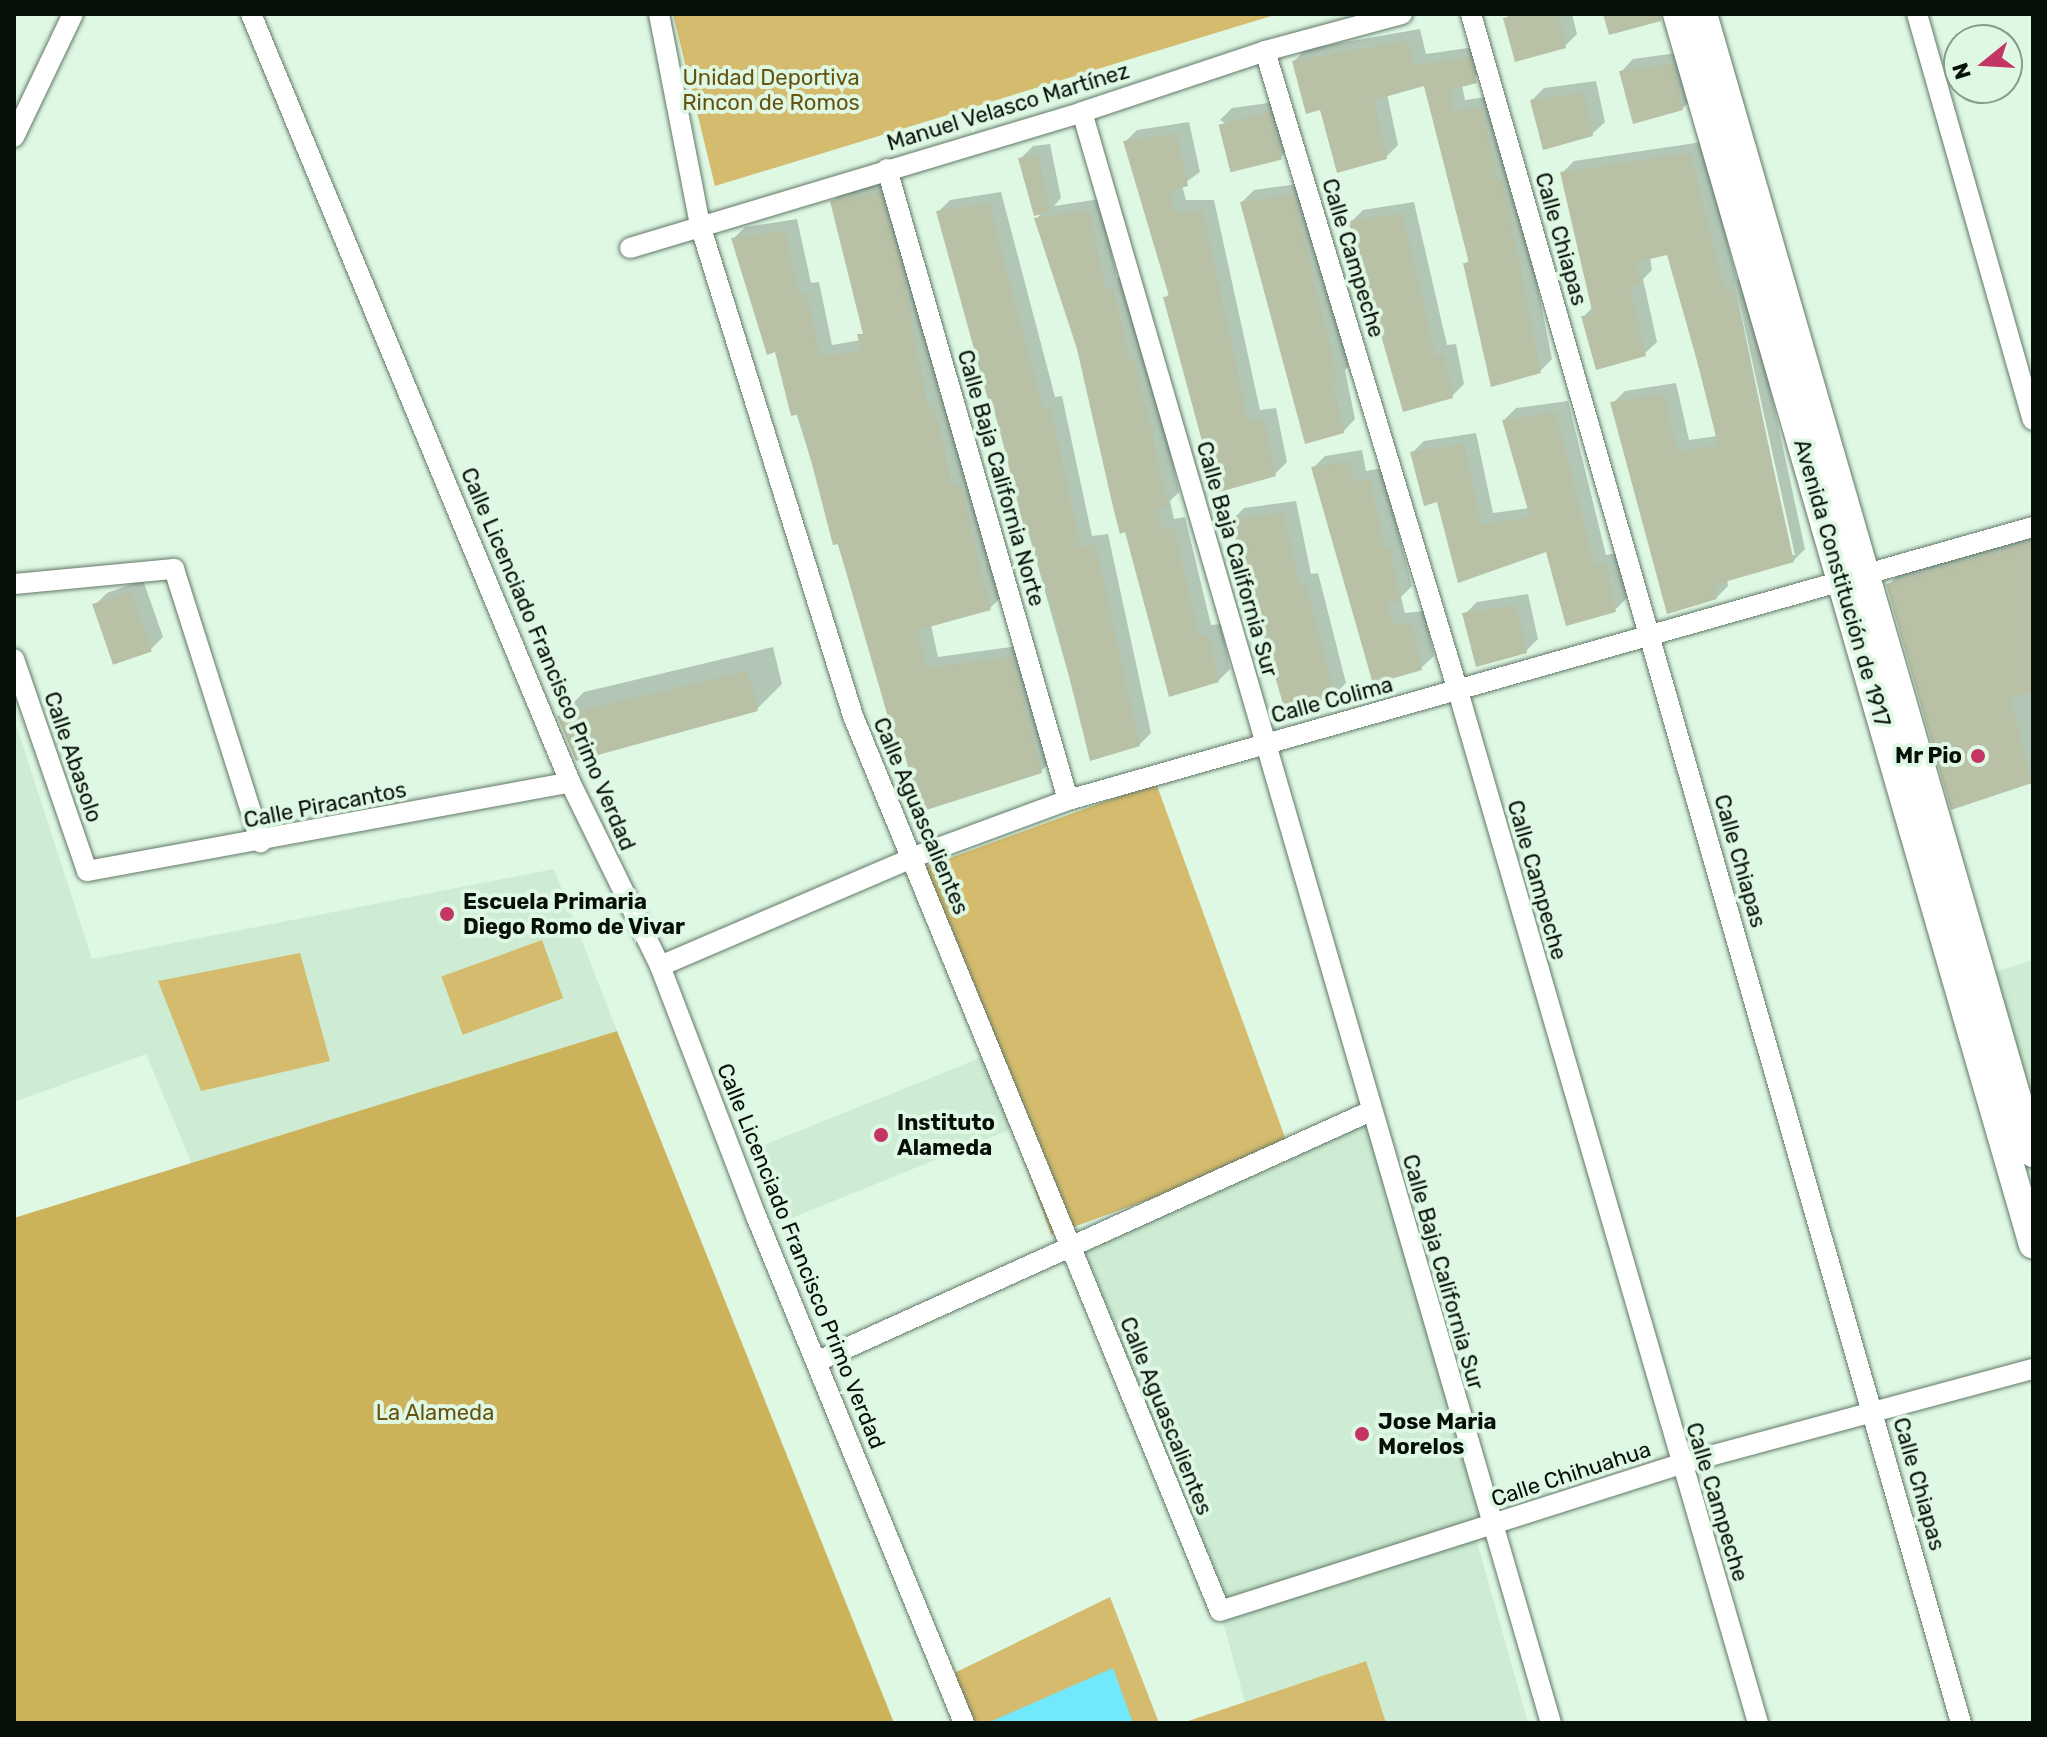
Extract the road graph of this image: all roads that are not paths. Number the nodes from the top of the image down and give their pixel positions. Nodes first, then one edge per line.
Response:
1 (73, 14) edge
2 (251, 14) edge
3 (659, 14) edge
4 (1402, 14) edge
5 (1471, 14) edge
6 (1677, 14) edge
7 (1703, 14) edge
8 (1917, 14) edge
9 (1265, 51) junction
10 (1082, 112) junction
11 (14, 137) edge
12 (887, 169) junction
13 (700, 225) junction
14 (630, 248) dead end
15 (2033, 420) edge
16 (2033, 527) edge
17 (1853, 575) junction
18 (14, 584) edge
19 (1651, 638) junction
20 (14, 659) edge
21 (1458, 691) junction
22 (1266, 742) junction
23 (570, 782) junction
24 (1068, 800) junction
25 (261, 843) junction
26 (914, 857) junction
27 (87, 871) joint
28 (660, 966) junction
29 (1371, 1111) junction
30 (2033, 1153) edge
31 (2033, 1245) edge
32 (1070, 1247) junction
33 (818, 1361) junction
34 (2033, 1369) edge
35 (1875, 1413) junction
36 (1680, 1464) junction
37 (1492, 1525) junction
38 (1220, 1611) joint
39 (964, 1723) edge
40 (1551, 1723) edge
41 (1758, 1723) edge
42 (1961, 1723) edge

1 - 11 street
2 - 23 street, Calle Licenciado Francisco Primo Verdad
3 - 13 street, Calle Aguascalientes
4 - 9 street, Manuel Velasco Martínez
5 - 19 street, Calle Chiapas
6 - 17 street, Avenida Constitución de 1917
7 - 17 street, Avenida Constitución de 1917
8 - 15 street
9 - 10 street, Manuel Velasco Martínez
9 - 21 street, Calle Campeche
10 - 12 street, Manuel Velasco Martínez
10 - 22 street, Calle Baja California Sur
12 - 13 street, Manuel Velasco Martínez
12 - 24 street, Calle Baja California Norte
13 - 14 street, Manuel Velasco Martínez
13 - 26 street, Calle Aguascalientes
16 - 17 street, Calle Colima
17 - 19 street, Calle Colima
17 - 30 street, Avenida Constitución de 1917
17 - 31 street, Avenida Constitución de 1917
18 - 25 street
19 - 21 street, Calle Colima
19 - 35 street, Calle Chiapas
20 - 27 street, Calle Abasolo
21 - 22 street, Calle Colima
21 - 36 street, Calle Campeche
22 - 24 street, Calle Colima
22 - 29 street, Calle Baja California Sur
23 - 25 street, Calle Piracantos
23 - 28 street, Calle Licenciado Francisco Primo Verdad
24 - 26 street, Calle Colima
25 - 27 street, Calle Piracantos
26 - 28 street, Calle Colima
26 - 32 street, Calle Aguascalientes
28 - 33 street, Calle Licenciado Francisco Primo Verdad
29 - 32 street
29 - 37 street, Calle Baja California Sur
32 - 33 street
32 - 38 street, Calle Aguascalientes
33 - 39 street, Calle Licenciado Francisco Primo Verdad
34 - 35 street, Calle Chihuahua
35 - 36 street, Calle Chihuahua
35 - 42 street, Calle Chiapas
36 - 37 street, Calle Chihuahua
36 - 41 street, Calle Campeche
37 - 38 street, Calle Chihuahua
37 - 40 street, Calle Baja California Sur

